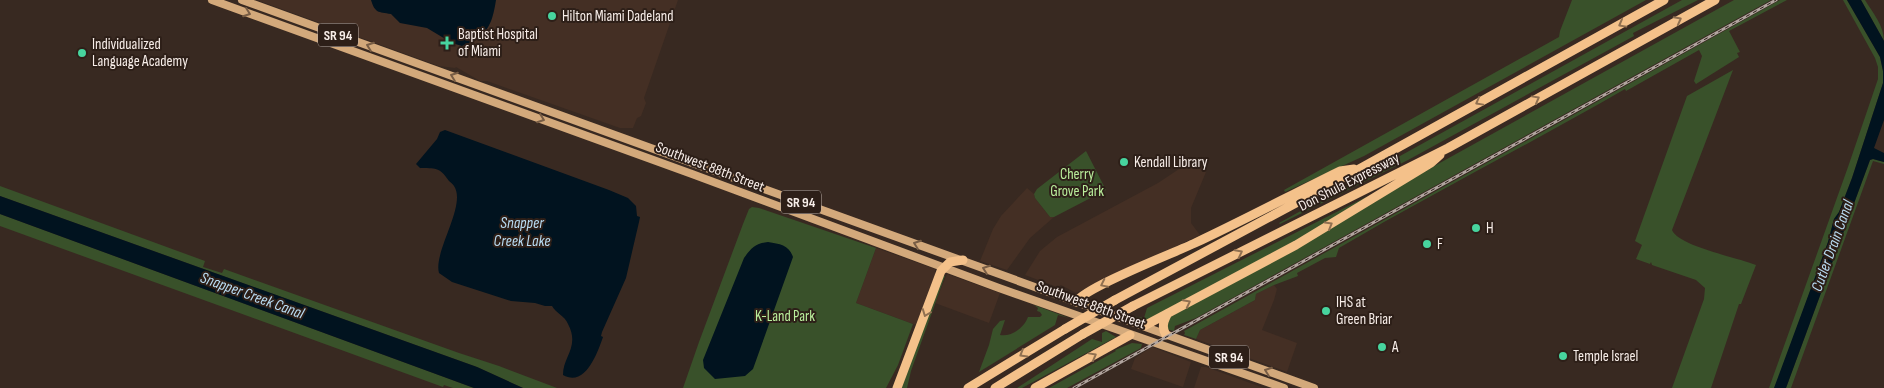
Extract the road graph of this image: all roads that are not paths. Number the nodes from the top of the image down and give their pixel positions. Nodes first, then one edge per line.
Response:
1 (212, 0) edge
2 (242, 0) edge
3 (1664, 0) edge
4 (1715, 0) edge
5 (226, 2) edge
6 (416, 62) junction
7 (420, 76) junction
8 (1448, 148) junction
9 (1361, 168) junction
10 (753, 185) junction
11 (749, 195) junction
12 (820, 209) junction
13 (816, 221) junction
14 (963, 260) junction
15 (944, 268) junction
16 (1076, 302) junction
17 (1168, 313) junction
18 (1079, 316) junction
19 (1144, 326) junction
20 (1130, 334) junction
21 (1166, 335) junction
22 (1228, 357) junction
23 (908, 361) junction
24 (1215, 364) junction
25 (1011, 378) junction
26 (892, 388) edge
27 (897, 388) edge
28 (968, 388) edge
29 (995, 388) edge
30 (998, 388) edge
31 (1035, 388) edge
32 (1284, 388) edge
33 (1314, 388) edge

1 - 5 main road, Southwest 88th Street / SR 94
6 -> 2 main road, Southwest 88th Street / SR 94
3 -> 9 highway, Don Shula Expressway
8 -> 4 highway, Don Shula Expressway
5 -> 7 main road, Southwest 88th Street / SR 94
6 - 7 main road
10 -> 6 main road, Southwest 88th Street / SR 94
7 -> 11 main road, Southwest 88th Street / SR 94
17 -> 8 highway
25 -> 8 highway, Don Shula Expressway, bridge
9 -> 16 highway
9 -> 28 highway, Don Shula Expressway, bridge
10 - 11 main road
10 - 12 main road, Southwest 88th Street / SR 94
11 - 13 main road, Southwest 88th Street / SR 94
12 - 13 main road
14 -> 12 main road, Southwest 88th Street / SR 94
13 - 15 main road, Southwest 88th Street / SR 94
14 - 15 highway
16 -> 14 main road, Southwest 88th Street / SR 94
15 - 18 main road, Southwest 88th Street / SR 94
15 -> 23 highway
16 - 18 main road
16 - 19 main road, Southwest 88th Street / SR 94
17 - 19 highway
17 - 21 highway
18 - 20 main road, Southwest 88th Street / SR 94
19 - 20 main road
19 - 21 main road, Southwest 88th Street / SR 94
20 - 24 main road, Southwest 88th Street / SR 94
31 -> 20 highway
21 - 22 main road, Southwest 88th Street / SR 94
22 - 24 main road
33 -> 22 main road, Southwest 88th Street / SR 94
23 - 26 highway
23 - 27 highway
24 - 32 main road, Southwest 88th Street / SR 94
25 - 29 highway, Don Shula Expressway
25 - 30 highway

